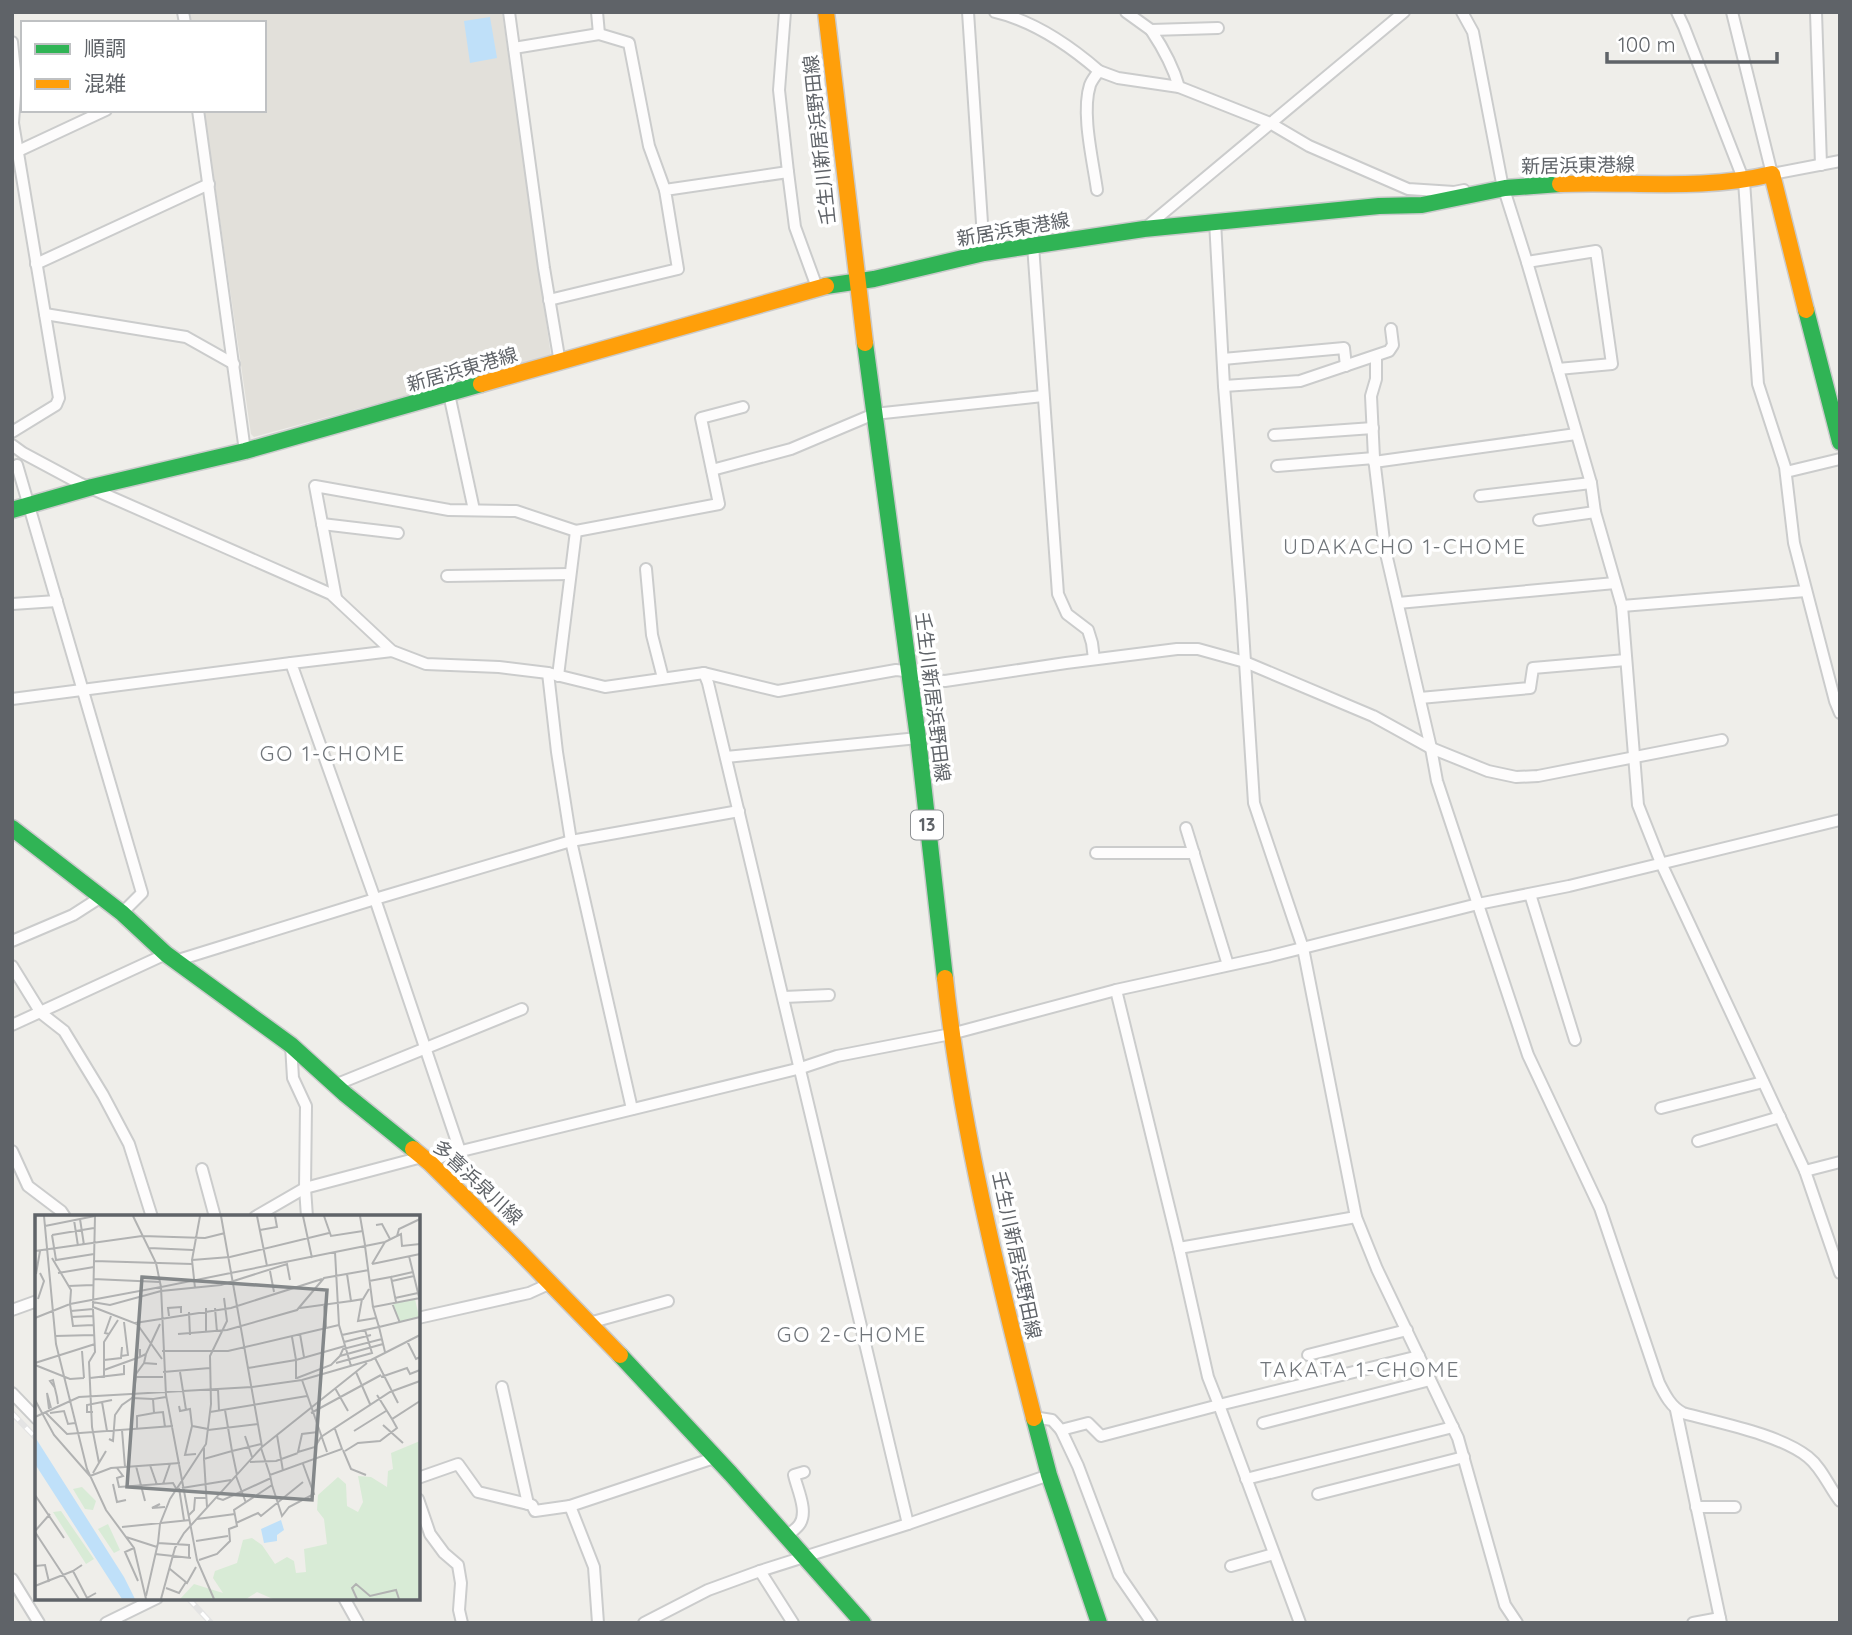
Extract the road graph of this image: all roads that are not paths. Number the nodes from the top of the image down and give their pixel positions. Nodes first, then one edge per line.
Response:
1 (509, 12) edge
2 (597, 12) edge
3 (785, 12) edge
4 (826, 12) edge
5 (968, 12) edge
6 (998, 12) edge
7 (1126, 12) edge
8 (1404, 12) edge
9 (1462, 12) edge
10 (1677, 12) edge
11 (1732, 12) edge
12 (1816, 12) edge
13 (1218, 28) dead end
14 (1151, 30) junction
15 (599, 34) junction
16 (12, 42) edge
17 (514, 48) junction
18 (1098, 71) junction
19 (1179, 87) junction
20 (13, 96) edge
21 (102, 112) edge
22 (198, 112) edge
23 (1270, 123) junction
24 (15, 153) edge
25 (1840, 161) edge
26 (1821, 165) junction
27 (788, 172) junction
28 (1772, 174) junction
29 (1744, 181) junction
30 (209, 184) junction
31 (1504, 185) junction
32 (665, 190) junction
33 (1097, 190) dead end
34 (1215, 220) junction
35 (1144, 229) junction
36 (1032, 245) junction
37 (984, 253) junction
38 (1527, 262) junction
39 (36, 264) junction
40 (856, 281) junction
41 (818, 290) junction
42 (550, 300) junction
43 (45, 314) junction
44 (1391, 329) dead end
45 (1376, 356) junction
46 (1223, 359) junction
47 (560, 363) junction
48 (234, 364) junction
49 (1346, 366) junction
50 (1558, 369) junction
51 (1224, 386) junction
52 (449, 394) junction
53 (1043, 396) junction
54 (743, 407) dead end
55 (874, 414) junction
56 (1373, 428) junction
57 (12, 432) edge
58 (1576, 434) junction
59 (1274, 435) dead end
60 (1840, 442) edge
61 (12, 445) edge
62 (245, 451) junction
63 (23, 453) junction
64 (1840, 459) edge
65 (1374, 460) junction
66 (15, 466) edge
67 (1277, 466) dead end
68 (712, 470) junction
69 (1786, 472) junction
70 (1591, 483) junction
71 (92, 487) junction
72 (1480, 496) dead end
73 (30, 506) junction
74 (12, 510) edge
75 (474, 510) junction
76 (1595, 512) junction
77 (1539, 520) dead end
78 (322, 524) junction
79 (576, 531) junction
80 (398, 533) dead end
81 (646, 569) dead end
82 (570, 574) junction
83 (447, 576) dead end
84 (1615, 583) junction
85 (1806, 591) junction
86 (336, 598) junction
87 (57, 601) junction
88 (1398, 603) junction
89 (12, 604) edge
90 (1622, 606) junction
91 (393, 651) junction
92 (1094, 659) junction
93 (1626, 660) junction
94 (1245, 662) junction
95 (291, 663) junction
96 (909, 671) junction
97 (704, 673) junction
98 (553, 674) junction
99 (663, 678) junction
100 (82, 690) junction
101 (1420, 698) junction
102 (12, 699) edge
103 (1840, 713) edge
104 (918, 738) junction
105 (1722, 740) dead end
106 (1431, 748) junction
107 (726, 757) junction
108 (1634, 758) junction
109 (739, 811) junction
110 (1840, 820) edge
111 (12, 828) edge
112 (1186, 828) dead end
113 (571, 841) junction
114 (1096, 853) dead end
115 (1194, 853) junction
116 (1661, 863) junction
117 (1530, 894) junction
118 (101, 897) junction
119 (375, 900) junction
120 (1478, 904) junction
121 (122, 913) junction
122 (12, 941) edge
123 (1303, 948) junction
124 (170, 957) junction
125 (1228, 965) junction
126 (12, 966) edge
127 (1115, 990) junction
128 (829, 995) dead end
129 (784, 998) junction
130 (522, 1009) dead end
131 (41, 1013) junction
132 (12, 1025) edge
133 (951, 1034) junction
134 (1575, 1040) dead end
135 (291, 1045) junction
136 (425, 1049) junction
137 (801, 1069) junction
138 (1763, 1082) junction
139 (335, 1084) junction
140 (1661, 1108) dead end
141 (632, 1109) junction
142 (1780, 1117) junction
143 (1698, 1141) dead end
144 (12, 1151) edge
145 (460, 1151) junction
146 (426, 1160) junction
147 (1840, 1162) edge
148 (202, 1169) dead end
149 (1805, 1171) junction
150 (305, 1188) junction
151 (64, 1215) edge
152 (151, 1215) edge
153 (214, 1215) edge
154 (258, 1215) edge
155 (307, 1215) edge
156 (1356, 1217) junction
157 (1179, 1248) junction
158 (1840, 1273) edge
159 (551, 1283) junction
160 (668, 1301) dead end
161 (35, 1302) edge
162 (12, 1310) edge
163 (420, 1318) edge
164 (589, 1323) junction
165 (1407, 1330) junction
166 (1308, 1355) dead end
167 (1419, 1356) junction
168 (1430, 1380) junction
169 (502, 1387) dead end
170 (12, 1394) edge
171 (1219, 1405) junction
172 (1676, 1409) junction
173 (35, 1417) edge
174 (1033, 1417) junction
175 (1263, 1423) dead end
176 (1453, 1427) junction
177 (1061, 1430) junction
178 (1464, 1457) junction
179 (714, 1458) junction
180 (804, 1472) dead end
181 (1049, 1475) junction
182 (420, 1477) edge
183 (1246, 1479) junction
184 (1318, 1494) dead end
185 (1840, 1501) edge
186 (528, 1504) junction
187 (420, 1505) edge
188 (570, 1506) junction
189 (1696, 1507) junction
190 (1735, 1507) dead end
191 (908, 1524) junction
192 (786, 1537) junction
193 (1274, 1554) junction
194 (804, 1558) junction
195 (1231, 1566) dead end
196 (760, 1571) junction
197 (12, 1578) edge
198 (153, 1600) edge
199 (345, 1600) edge
200 (1721, 1620) edge
201 (39, 1623) edge
202 (106, 1623) edge
203 (358, 1623) edge
204 (462, 1623) edge
205 (598, 1623) edge
206 (644, 1623) edge
207 (793, 1623) edge
208 (863, 1623) edge
209 (1099, 1623) edge
210 (1152, 1623) edge
211 (1300, 1623) edge
212 (1517, 1623) edge
213 (1693, 1623) edge

1 - 17 street
2 - 15 street
3 - 27 street
4 - 40 main road, 壬生川新居浜野田線 / 13
5 - 37 street
6 - 18 street
7 - 14 street
8 - 23 street
9 - 31 street
10 - 29 street
11 - 28 street
12 - 26 street
13 - 14 street
14 - 19 street
15 - 17 street
15 - 32 street
16 - 20 street
17 - 42 street
18 - 19 street
18 - 33 street
19 - 23 street
20 - 24 street
21 - 24 street
22 - 30 street
23 - 31 street
23 - 35 street
24 - 39 street
25 - 26 street
26 - 28 street
27 - 32 street
27 - 41 street
28 - 29 main road, 新居浜東港線
28 - 60 main road
29 - 31 main road, 新居浜東港線
29 - 69 street
30 - 39 street
30 - 48 street
31 - 34 main road, 新居浜東港線
31 - 38 street
32 - 42 street
34 - 35 main road, 新居浜東港線
34 - 46 street
35 - 36 main road, 新居浜東港線
36 - 37 main road, 新居浜東港線
36 - 53 street
37 - 40 main road, 新居浜東港線
38 - 50 street
38 - 50 street
39 - 43 street
40 - 41 main road, 新居浜東港線
40 - 55 main road, 壬生川新居浜野田線 / 13
41 - 47 main road, 新居浜東港線
42 - 47 street
43 - 48 street
43 - 57 street
44 - 45 street
45 - 49 street
45 - 56 street
46 - 49 street
46 - 51 street
47 - 52 main road, 新居浜東港線
48 - 62 street
49 - 51 street
50 - 58 street
51 - 94 street
52 - 62 main road, 新居浜東港線
52 - 75 street
53 - 55 street
53 - 92 street
54 - 68 street
55 - 68 street
55 - 96 main road, 壬生川新居浜野田線 / 13
56 - 59 street
56 - 65 street
58 - 65 street
58 - 70 street
61 - 63 street
62 - 71 main road, 新居浜東港線
63 - 66 street
63 - 71 street
64 - 69 street
65 - 67 street
65 - 88 street
66 - 73 street
68 - 79 street
69 - 85 street
70 - 72 street
70 - 76 street
71 - 73 main road, 新居浜東港線
71 - 86 street
73 - 74 main road, 新居浜東港線
73 - 87 street
75 - 78 street
75 - 79 street
76 - 77 street
76 - 84 street
78 - 80 street
78 - 86 street
79 - 82 street
81 - 99 street
82 - 83 street
82 - 98 street
84 - 88 street
84 - 90 street
85 - 90 street
85 - 103 street
86 - 91 street
87 - 89 street
87 - 100 street
88 - 101 street
90 - 93 street
91 - 95 street
91 - 98 street
92 - 94 street
92 - 96 street
93 - 101 street
93 - 108 street
94 - 106 street
94 - 123 street
95 - 100 street
95 - 119 street
96 - 97 street
96 - 104 main road, 壬生川新居浜野田線 / 13
97 - 99 street
97 - 107 street
98 - 99 street
98 - 113 street
100 - 102 street
100 - 121 street
101 - 106 street
104 - 107 street
104 - 133 main road, 壬生川新居浜野田線 / 13
105 - 108 street
106 - 108 street
106 - 120 street
107 - 109 street
108 - 116 street
109 - 113 street
109 - 129 street
110 - 116 street
111 - 118 main road, 多喜浜泉川線
112 - 115 street
113 - 119 street
113 - 141 street
114 - 115 street
115 - 125 street
116 - 117 street
116 - 138 street
117 - 120 street
117 - 134 street
118 - 121 main road, 多喜浜泉川線
118 - 122 street
119 - 124 street
119 - 136 street
120 - 123 street
120 - 172 street
121 - 124 main road, 多喜浜泉川線
123 - 125 street
123 - 156 street
124 - 131 street
124 - 135 main road, 多喜浜泉川線
125 - 127 street
126 - 131 street
127 - 133 street
127 - 157 street
128 - 129 street
129 - 137 street
130 - 136 street
131 - 132 street
131 - 152 street
133 - 137 street
133 - 174 main road, 壬生川新居浜野田線 / 13
135 - 139 main road, 多喜浜泉川線
135 - 150 street
136 - 139 street
136 - 145 street
137 - 141 street
137 - 191 street
138 - 140 street
138 - 142 street
139 - 146 main road, 多喜浜泉川線
141 - 145 street
142 - 143 street
142 - 149 street
144 - 151 street
145 - 146 street
146 - 150 street
146 - 159 main road, 多喜浜泉川線
147 - 149 street
148 - 153 street
149 - 158 street
150 - 154 street
150 - 155 street
156 - 157 street
156 - 165 street
157 - 171 street
159 - 163 street
159 - 164 main road, 多喜浜泉川線
160 - 164 street
161 - 162 street
164 - 179 main road, 多喜浜泉川線
165 - 166 street
165 - 167 street
167 - 168 street
167 - 171 street
168 - 175 street
168 - 176 street
169 - 186 street
170 - 173 street
171 - 177 street
171 - 183 street
172 - 185 street
172 - 189 street
174 - 177 street
174 - 181 main road, 壬生川新居浜野田線 / 13
176 - 178 street
176 - 183 street
177 - 210 street
178 - 184 street
178 - 212 street
179 - 188 street
179 - 192 main road, 多喜浜泉川線
180 - 192 street
181 - 191 street
181 - 209 main road, 壬生川新居浜野田線 / 13
182 - 186 street
183 - 193 street
186 - 188 street
187 - 204 street
188 - 205 street
189 - 190 street
189 - 200 street
191 - 194 street
192 - 194 main road, 多喜浜泉川線
193 - 195 street
193 - 211 street
194 - 196 street
194 - 208 main road, 多喜浜泉川線
196 - 206 street
196 - 207 street
197 - 201 street
198 - 202 street
199 - 203 street
200 - 213 street

